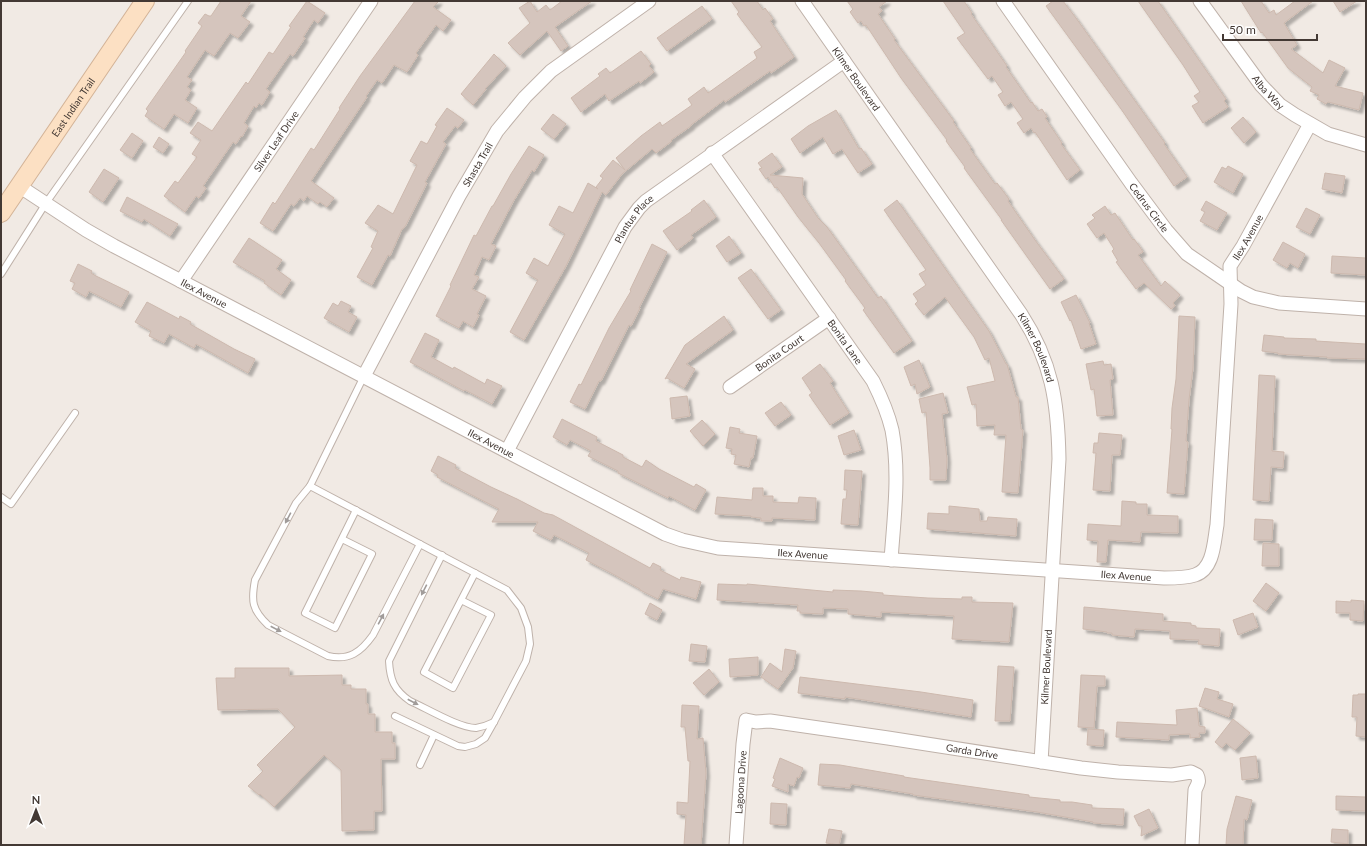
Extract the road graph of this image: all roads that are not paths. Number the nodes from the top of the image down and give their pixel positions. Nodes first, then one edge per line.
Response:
1 (145, 1) edge
2 (188, 1) edge
3 (371, 1) edge
4 (649, 1) edge
5 (802, 1) edge
6 (1003, 1) edge
7 (1200, 1) edge
8 (844, 60) junction
9 (1310, 124) junction
10 (1366, 145) edge
11 (712, 153) junction
12 (19, 186) junction
13 (46, 203) junction
14 (1, 213) edge
15 (1, 274) edge
16 (181, 281) junction
17 (1230, 284) junction
18 (1366, 309) edge
19 (829, 318) junction
20 (364, 376) junction
21 (730, 387) dead end
22 (75, 413) dead end
23 (507, 451) junction
24 (310, 486) junction
25 (1, 497) edge
26 (356, 510) junction
27 (342, 539) junction
28 (420, 544) junction
29 (442, 555) junction
30 (891, 560) junction
31 (1052, 570) junction
32 (475, 573) junction
33 (461, 600) junction
34 (395, 716) dead end
35 (746, 720) joint
36 (494, 722) junction
37 (434, 735) junction
38 (1041, 762) junction
39 (420, 765) dead end
40 (736, 845) edge
41 (1192, 845) edge

1 - 12 main road, East Indian Trail
2 - 13 lane
3 - 16 street, Silver Leaf Drive
4 - 20 street, Shasta Trail
5 - 8 street, Kilmer Boulevard
6 - 17 street, Cedrus Circle
7 - 9 street, Alba Way
8 - 11 street, Plantus Place
8 - 31 street, Kilmer Boulevard
9 - 10 street, Alba Way
9 - 17 street, Ilex Avenue
11 - 19 street, Bonita Lane
11 - 23 street, Plantus Place
12 - 13 street, Ilex Avenue
12 - 14 main road, East Indian Trail
13 - 15 lane
13 - 16 street, Ilex Avenue
16 - 20 street, Ilex Avenue
17 - 18 street, Cedrus Circle
17 - 31 street, Ilex Avenue
19 - 21 street, Bonita Court
19 - 30 street, Bonita Lane
20 - 23 street, Ilex Avenue
20 - 24 lane
22 - 25 lane
23 - 30 street, Ilex Avenue
24 - 26 lane
24 -> 28 lane
26 - 27 lane
26 - 28 lane
27 - 27 lane
28 - 29 lane
29 - 32 lane
29 -> 36 lane
30 - 31 street, Ilex Avenue
31 - 38 street, Kilmer Boulevard
32 - 33 lane
32 - 36 lane
33 - 33 lane
34 - 37 lane
35 - 38 street, Garda Drive
35 - 40 street, Lagoona Drive
36 - 37 lane
37 - 39 lane
38 - 41 street, Garda Drive

